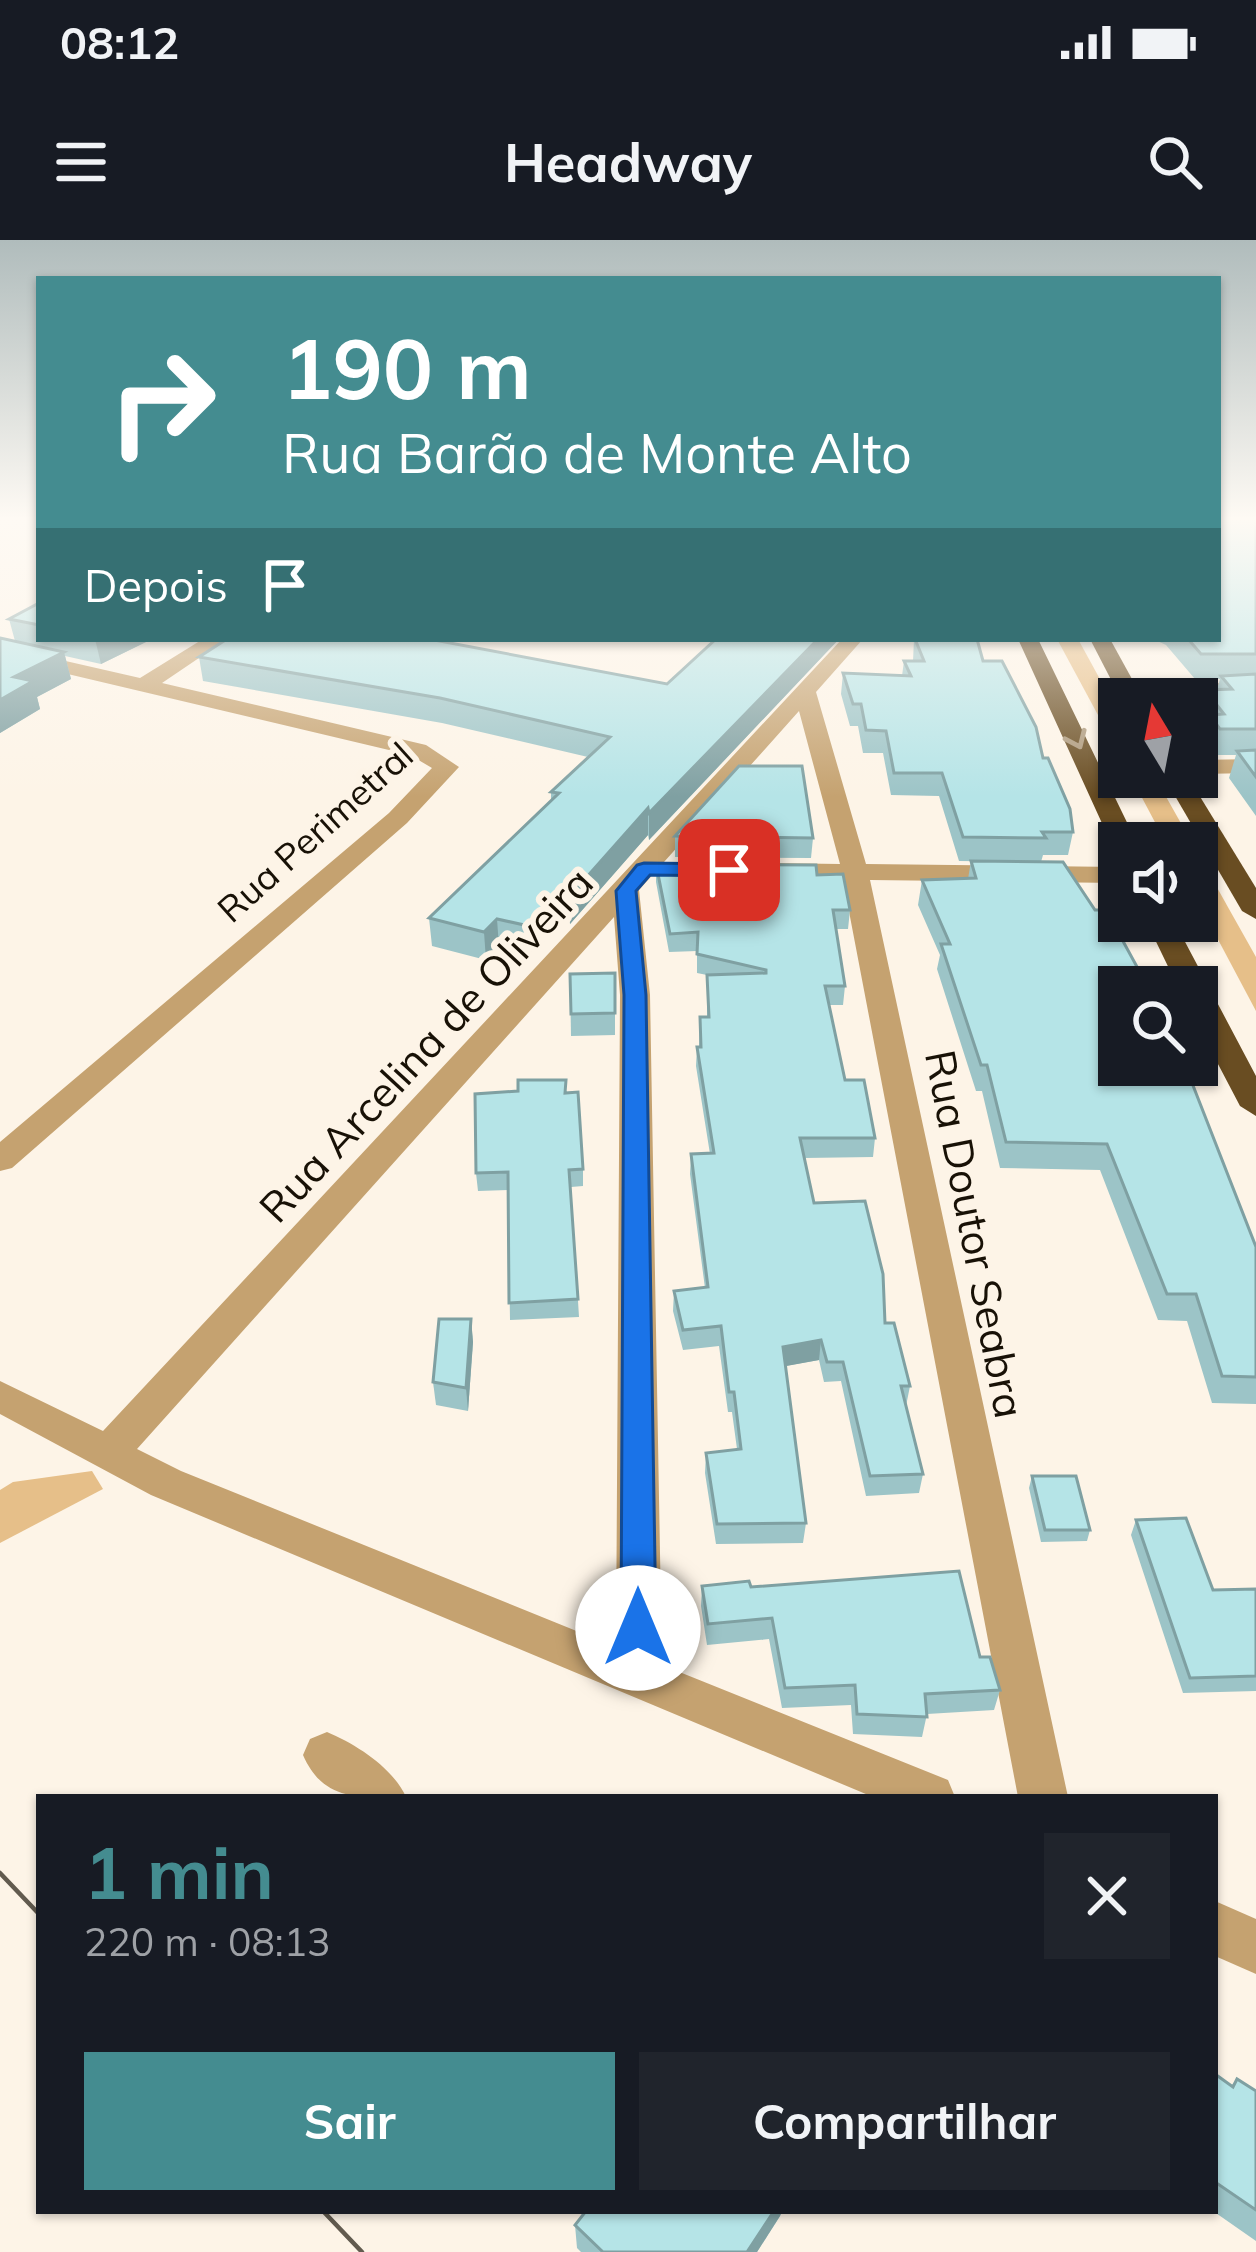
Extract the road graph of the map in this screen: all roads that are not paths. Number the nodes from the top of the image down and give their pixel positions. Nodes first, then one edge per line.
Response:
1 (212, 642) edge
2 (850, 642) edge
3 (1029, 642) edge
4 (1102, 642) edge
5 (0, 652) edge
6 (1121, 678) edge
7 (146, 683) junction
8 (1256, 689) edge
9 (805, 691) junction
10 (1218, 691) edge
11 (1218, 766) edge
12 (1256, 766) edge
13 (1189, 798) edge
14 (1114, 822) edge
15 (691, 870) edge
16 (738, 870) edge
17 (856, 872) junction
18 (1098, 874) edge
19 (635, 880) junction
20 (1252, 900) edge
21 (1218, 1035) edge
22 (1256, 1106) edge
23 (0, 1160) edge
24 (0, 1396) edge
25 (107, 1454) junction
26 (639, 1674) junction
27 (328, 1755) dead end
28 (376, 1794) edge
29 (922, 1794) edge
30 (1042, 1794) edge
31 (1218, 1929) edge
32 (1256, 1948) edge

1 - 7 street
2 - 9 street, Rua Arcelina de Oliveira
3 -> 14 highway
4 - 6 highway
5 - 7 street, Rua Perimetral
7 - 23 street, Rua Perimetral
8 - 10 street
9 - 17 street, Rua Doutor Seabra
9 - 19 street, Rua Arcelina de Oliveira
11 - 12 street
13 - 20 highway
15 - 19 street
16 - 17 street
17 - 18 street
17 - 30 street, Rua Doutor Seabra
19 - 25 street, Rua Arcelina de Oliveira
19 - 26 street
21 - 22 highway
24 - 25 street
25 - 26 street
26 - 29 street
27 - 28 street
31 - 32 street

